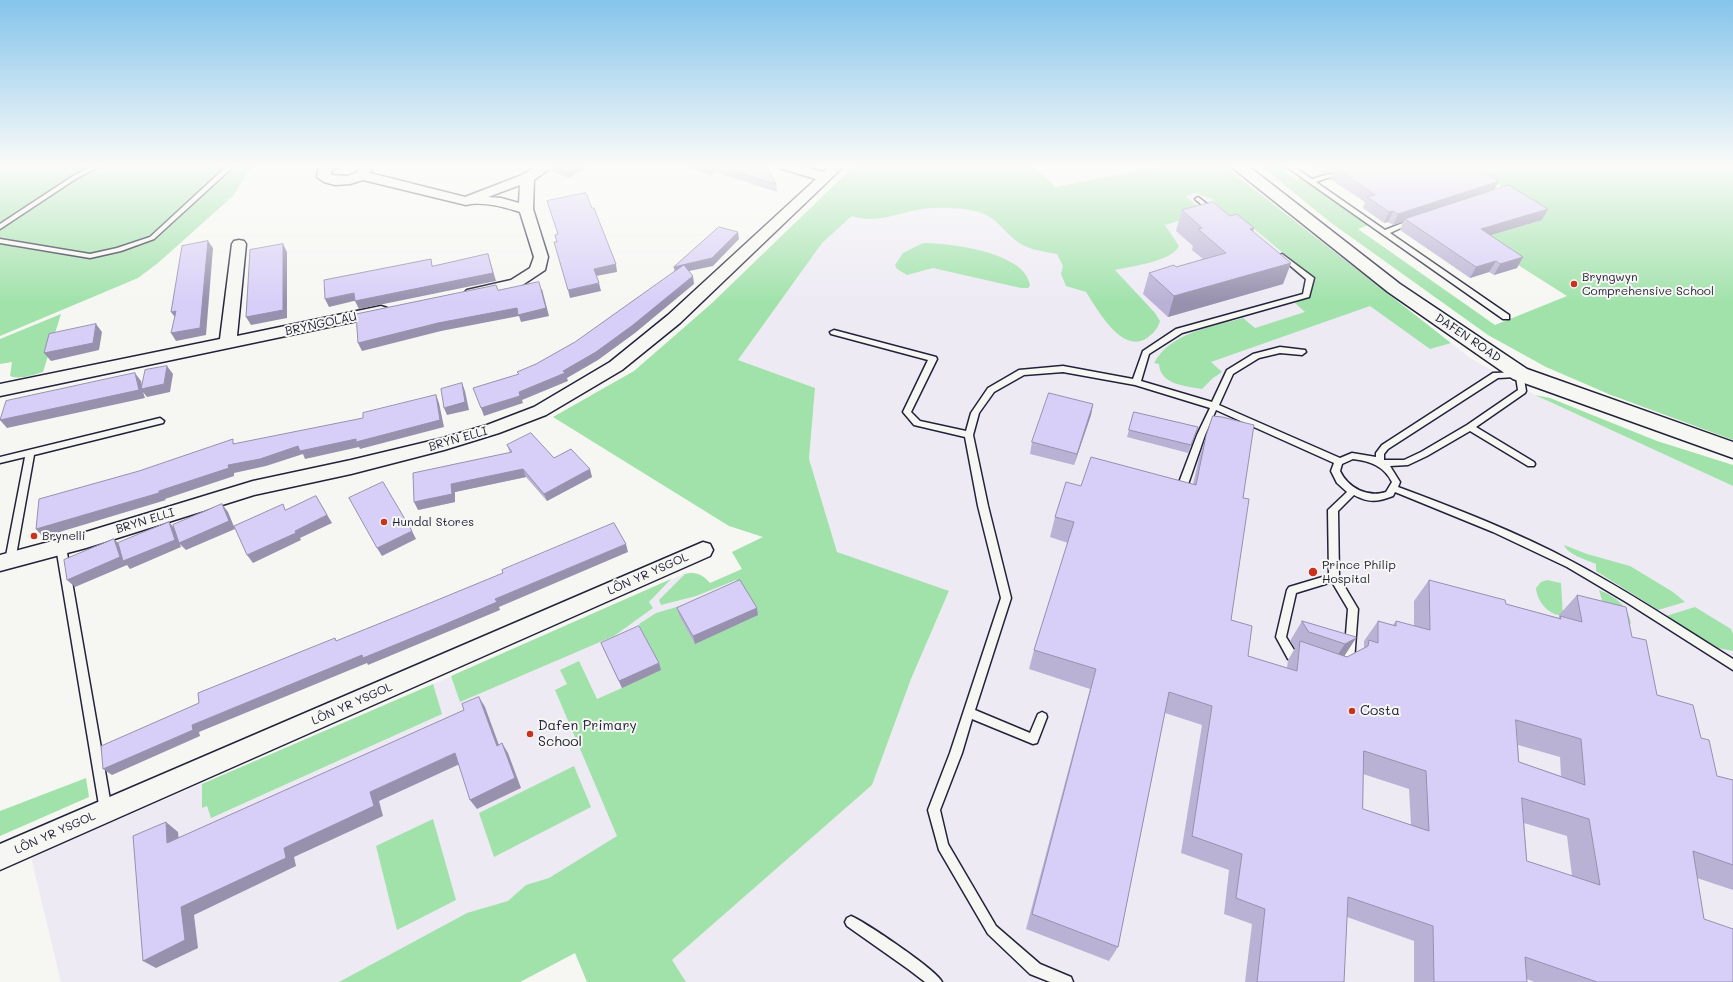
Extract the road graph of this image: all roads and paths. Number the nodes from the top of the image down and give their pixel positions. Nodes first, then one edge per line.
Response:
1 (24, 211) edge
2 (182, 211) edge
3 (527, 211) edge
4 (791, 211) edge
5 (1212, 211) edge
6 (1295, 211) edge
7 (1352, 211) edge
8 (1220, 217) edge
9 (1417, 220) edge
10 (0, 227) edge
11 (1384, 233) junction
12 (0, 241) edge
13 (239, 244) dead end
14 (1274, 249) edge
15 (454, 296) edge
16 (400, 308) edge
17 (1506, 317) dead end
18 (834, 332) dead end
19 (228, 343) junction
20 (1302, 352) dead end
21 (1520, 374) junction
22 (1136, 382) junction
23 (0, 390) edge
24 (1214, 406) junction
25 (160, 421) dead end
26 (1470, 427) junction
27 (970, 434) junction
28 (1733, 450) edge
29 (30, 454) junction
30 (0, 460) edge
31 (1338, 461) junction
32 (1380, 462) junction
33 (1531, 464) dead end
34 (1394, 489) junction
35 (1352, 492) junction
36 (1179, 494) edge
37 (60, 547) junction
38 (703, 550) dead end
39 (5, 562) edge
40 (1334, 577) junction
41 (1312, 663) edge
42 (1733, 665) edge
43 (1333, 670) edge
44 (969, 712) junction
45 (1042, 717) dead end
46 (106, 811) junction
47 (0, 857) edge
48 (851, 922) dead end
49 (935, 982) edge
50 (1066, 982) edge

1 - 10 lane
2 - 12 lane
3 - 15 street
4 - 37 street, BRYN ELLI
5 - 8 lane
6 - 21 street, DAFEN ROAD
7 - 11 lane
9 - 11 lane
11 - 17 lane
13 - 19 street
14 - 22 lane
16 - 19 street, BRYNGOLAU
18 - 27 lane
19 - 23 street, BRYNGOLAU
20 - 24 lane
21 - 26 lane
21 - 28 street, DAFEN ROAD
21 - 32 lane
22 - 24 lane
22 - 27 lane
24 - 31 lane
24 - 36 lane
25 - 29 lane
26 - 32 lane
26 - 33 lane
27 - 44 lane
29 - 30 lane
29 - 39 lane
31 - 32 lane
31 - 35 lane
32 - 34 lane
34 - 35 lane
34 - 42 lane
35 - 40 lane
37 - 39 street, BRYN ELLI
37 - 46 lane
38 - 46 street, LÔN YR YSGOL
40 - 41 lane
40 - 43 lane
44 - 45 lane
44 - 50 lane
46 - 47 street, LÔN YR YSGOL
48 - 49 lane

